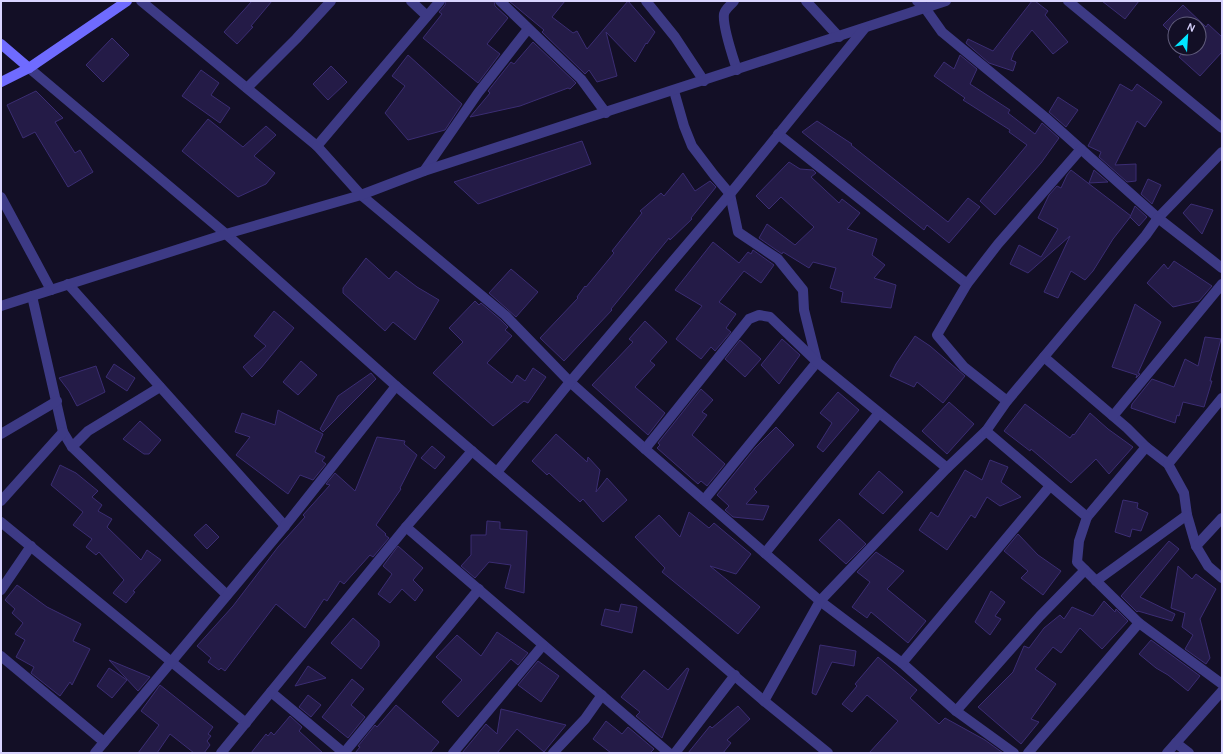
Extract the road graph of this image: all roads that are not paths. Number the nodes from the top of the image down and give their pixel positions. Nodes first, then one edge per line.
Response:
1 (127, 1) edge
2 (141, 1) edge
3 (331, 1) edge
4 (411, 1) edge
5 (440, 1) edge
6 (500, 1) edge
7 (646, 1) edge
8 (734, 1) edge
9 (806, 1) edge
10 (946, 1) edge
11 (1068, 1) edge
12 (921, 4) edge
13 (427, 16) junction
14 (864, 28) junction
15 (528, 29) junction
16 (839, 37) junction
17 (1, 44) edge
18 (29, 68) junction
19 (737, 70) junction
20 (704, 81) junction
21 (1, 82) edge
22 (247, 88) junction
23 (674, 91) junction
24 (606, 113) junction
25 (1222, 128) edge
26 (778, 134) junction
27 (317, 146) junction
28 (1081, 149) junction
29 (1222, 152) edge
30 (424, 171) junction
31 (730, 194) junction
32 (361, 195) junction
33 (1, 197) edge
34 (1158, 218) junction
35 (226, 234) junction
36 (1222, 268) edge
37 (68, 284) junction
38 (967, 284) junction
39 (1222, 284) edge
40 (51, 290) junction
41 (32, 296) junction
42 (1, 306) edge
43 (1044, 357) junction
44 (818, 362) junction
45 (570, 382) junction
46 (396, 386) junction
47 (160, 387) junction
48 (1222, 398) edge
49 (57, 401) junction
50 (1008, 401) junction
51 (879, 413) junction
52 (1113, 416) junction
53 (986, 431) junction
54 (63, 432) junction
55 (1, 434) edge
56 (72, 447) junction
57 (1146, 447) junction
58 (645, 449) junction
59 (472, 451) junction
60 (1168, 464) junction
61 (947, 468) junction
62 (497, 472) junction
63 (1050, 486) junction
64 (704, 500) junction
65 (1, 501) edge
66 (1187, 515) junction
67 (1087, 517) junction
68 (1222, 518) edge
69 (1, 522) edge
70 (285, 526) junction
71 (406, 527) junction
72 (31, 546) junction
73 (1196, 546) junction
74 (765, 553) junction
75 (1085, 570) junction
76 (1222, 578) edge
77 (1096, 581) junction
78 (479, 589) junction
79 (1, 590) edge
80 (227, 595) junction
81 (820, 601) junction
82 (1139, 623) junction
83 (544, 645) junction
84 (1, 656) edge
85 (172, 661) junction
86 (902, 663) junction
87 (735, 675) junction
88 (1222, 684) edge
89 (1222, 691) edge
90 (271, 692) junction
91 (602, 695) junction
92 (764, 701) junction
93 (956, 711) junction
94 (246, 723) junction
95 (104, 742) junction
96 (1176, 743) junction
97 (95, 753) edge
98 (221, 753) edge
99 (344, 753) edge
100 (453, 753) edge
101 (553, 753) edge
102 (669, 753) edge
103 (675, 753) edge
104 (828, 753) edge
105 (1014, 753) edge
106 (1028, 753) edge
107 (1167, 753) edge
108 (1189, 753) edge

1 - 18 street
2 - 22 street
3 - 22 street
4 - 13 street
5 - 13 street
6 - 15 street
7 - 20 street
8 - 19 street
9 - 16 street
10 - 12 street
11 - 25 street
12 - 14 street
12 - 28 street
13 - 27 street
14 - 16 street
14 - 26 street
15 - 24 street
15 - 30 street
16 - 19 street
17 - 18 street
18 - 21 street
18 - 35 street
19 - 20 street
20 - 23 street
22 - 27 street
23 - 24 street
23 - 31 street
24 - 30 street
26 - 31 street
26 - 38 street
27 - 32 street
28 - 34 street
28 - 38 street
29 - 34 street
30 - 32 street
31 - 44 street
31 - 45 street
32 - 35 street
32 - 45 street
33 - 40 street
34 - 36 street
34 - 43 street
35 - 37 street
35 - 46 street
37 - 40 street
37 - 47 street
38 - 50 street
39 - 52 street
40 - 41 street
41 - 42 street
41 - 49 street
43 - 50 street
43 - 52 street
44 - 51 street
44 - 58 street
44 - 64 street
45 - 58 street
45 - 62 street
46 - 59 street
46 - 70 street
47 - 56 street
47 - 70 street
48 - 60 street
49 - 54 street
49 - 55 street
50 - 53 street
51 - 61 street
51 - 74 street
52 - 57 street
53 - 61 street
53 - 63 street
54 - 56 street
54 - 65 street
56 - 80 street
57 - 60 street
57 - 67 street
58 - 64 street
59 - 62 street
59 - 71 street
60 - 66 street
61 - 81 street
62 - 87 street
63 - 67 street
63 - 86 street
64 - 74 street
66 - 73 street
66 - 77 street
67 - 75 street
68 - 73 street
69 - 72 street
70 - 80 street
71 - 78 street
71 - 90 street
72 - 79 street
72 - 85 street
73 - 76 street
74 - 81 street
75 - 77 street
75 - 93 street
77 - 82 street
78 - 83 street
78 - 99 street
80 - 85 street
81 - 86 street
81 - 92 street
82 - 88 street
82 - 106 street
83 - 91 street
83 - 100 street
84 - 95 street
85 - 94 street
85 - 95 street
86 - 93 street
87 - 92 street
87 - 103 street
89 - 96 street
90 - 94 street
90 - 99 street
91 - 101 street
91 - 102 street
92 - 104 street
93 - 105 street
94 - 98 street
95 - 97 street
96 - 107 street
96 - 108 street

